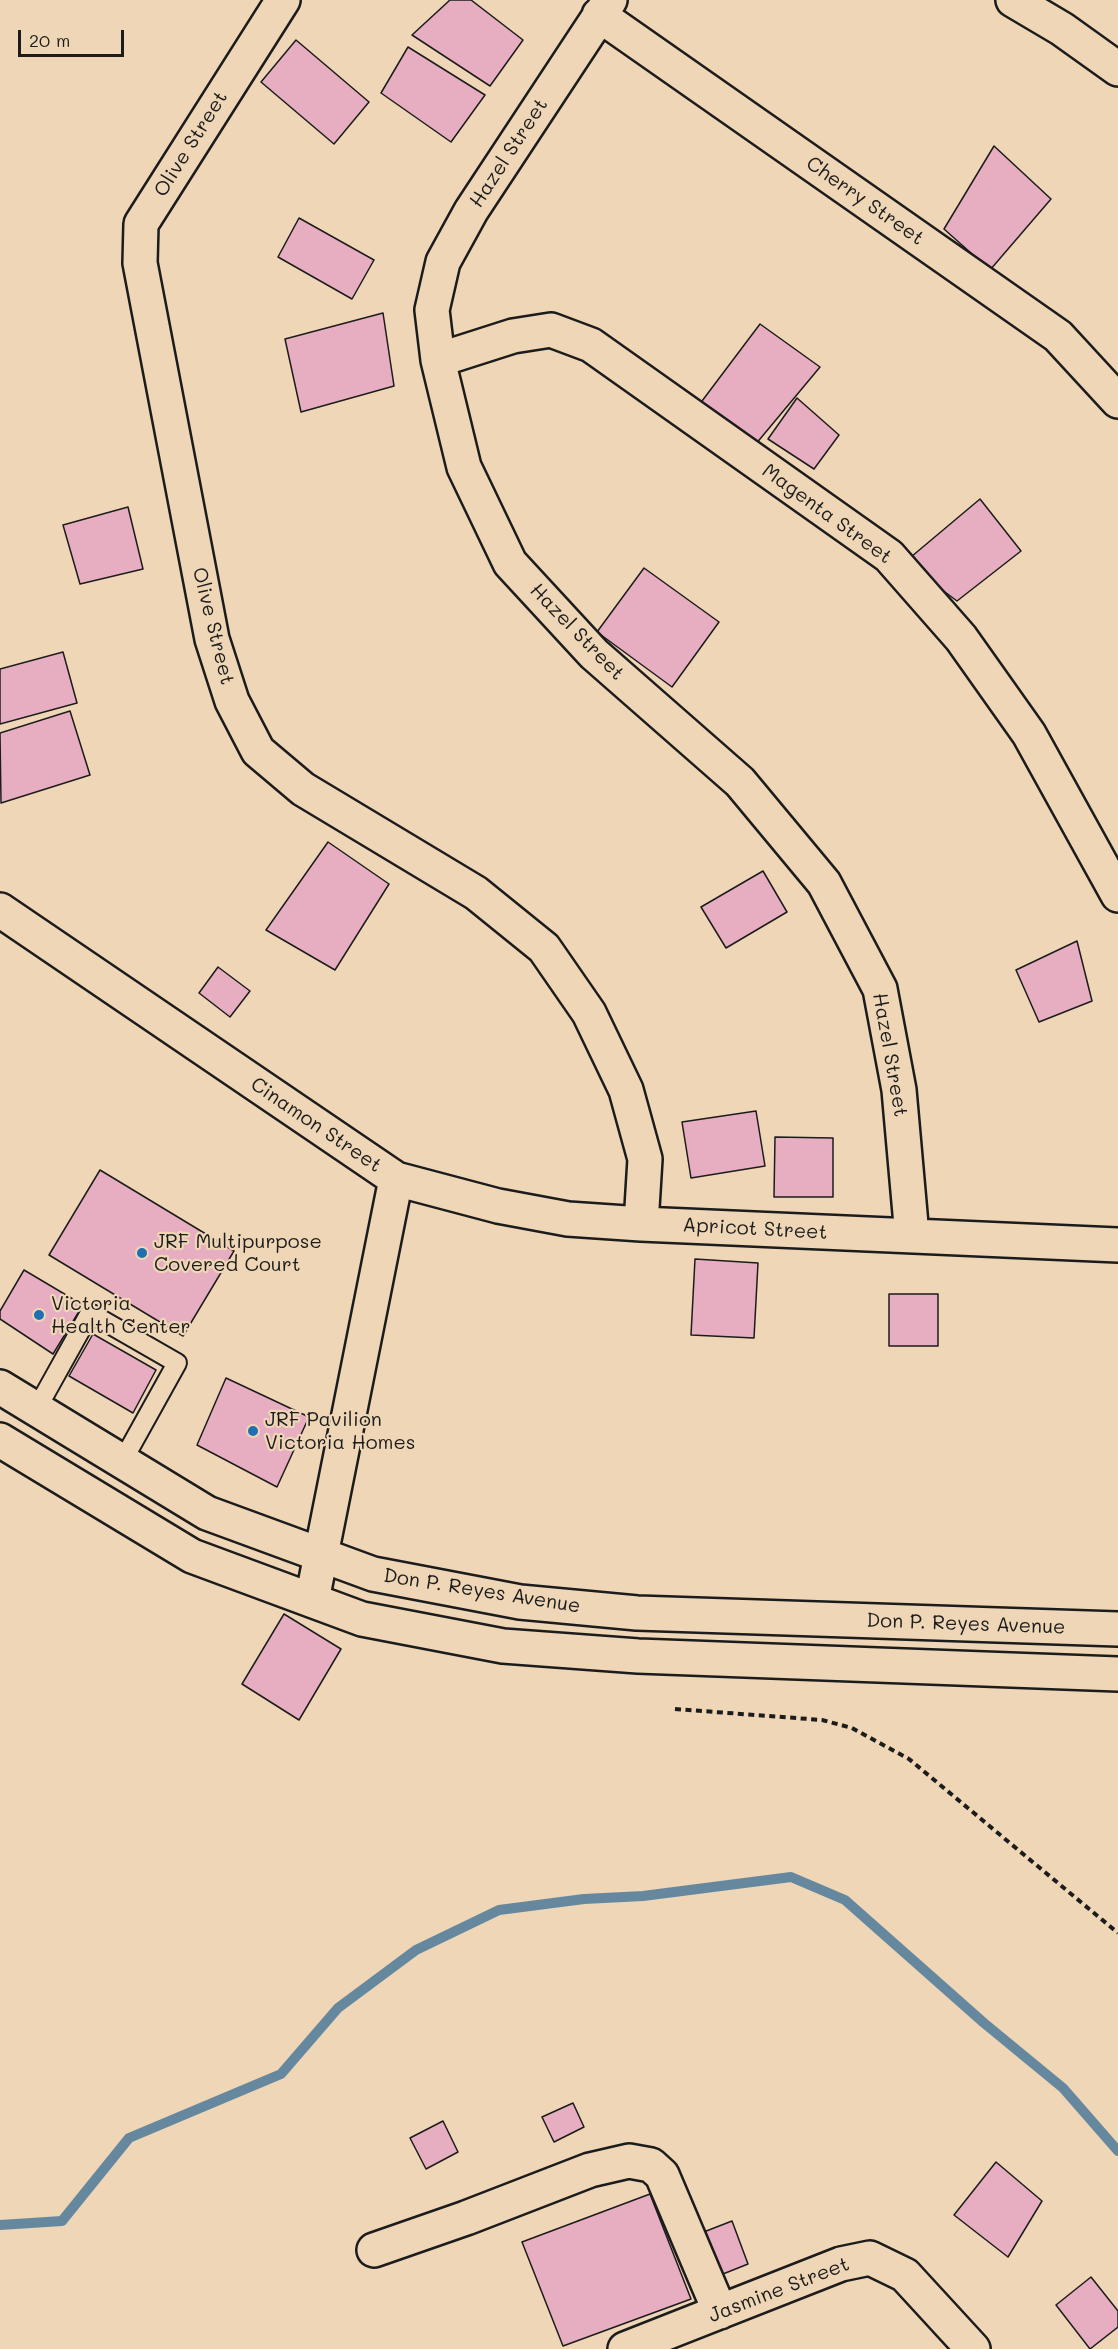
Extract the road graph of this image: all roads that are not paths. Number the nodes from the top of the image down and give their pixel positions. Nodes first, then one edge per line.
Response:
1 (283, 0) edge
2 (1013, 0) edge
3 (605, 7) edge
4 (1118, 69) edge
5 (438, 360) junction
6 (1118, 401) edge
7 (1118, 896) edge
8 (0, 910) edge
9 (396, 1179) junction
10 (641, 1224) junction
11 (912, 1236) junction
12 (1118, 1245) edge
13 (0, 1388) edge
14 (36, 1410) junction
15 (0, 1440) edge
16 (122, 1462) junction
17 (321, 1555) junction
18 (312, 1600) junction
19 (1118, 1629) edge
20 (1118, 1674) edge
21 (374, 2250) dead end
22 (720, 2312) junction
23 (625, 2349) edge
24 (973, 2349) edge

1 - 10 street, Olive Street
2 - 4 street
3 - 5 street, Hazel Street
3 - 6 street, Cherry Street
5 - 7 street, Magenta Street
5 - 11 street, Hazel Street
8 - 9 street, Cinamon Street
9 - 10 street, Apricot Street
9 - 17 street, Cinamon Street
10 - 11 street, Apricot Street
11 - 12 street, Apricot Street
13 - 14 street, Don P. Reyes Avenue
14 - 16 street, Don P. Reyes Avenue
14 - 16 lane
15 - 18 street
16 - 17 street, Don P. Reyes Avenue
17 - 18 street, Cinamon Street
17 - 19 street, Don P. Reyes Avenue
18 - 20 street
21 - 22 street
22 - 23 street, Jasmine Street
22 - 24 street, Jasmine Street

